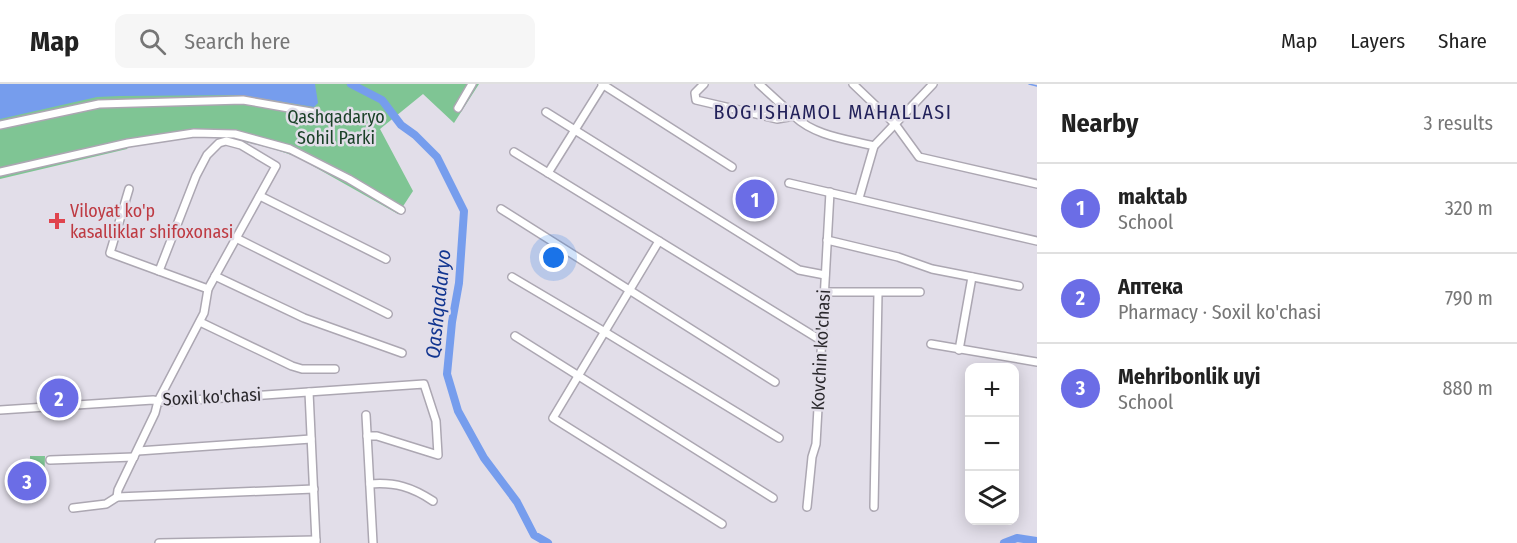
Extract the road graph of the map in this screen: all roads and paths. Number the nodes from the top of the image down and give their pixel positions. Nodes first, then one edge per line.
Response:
1 (472, 84) edge
2 (704, 84) edge
3 (759, 84) edge
4 (853, 84) edge
5 (933, 84) edge
6 (602, 85) edge
7 (458, 108) dead end
8 (546, 112) dead end
9 (317, 113) dead end
10 (794, 116) junction
11 (896, 124) junction
12 (0, 125) edge
13 (575, 129) junction
14 (874, 146) junction
15 (514, 152) dead end
16 (732, 167) dead end
17 (0, 172) edge
18 (548, 173) junction
19 (789, 183) dead end
20 (1037, 184) edge
21 (129, 189) dead end
22 (830, 192) junction
23 (260, 196) junction
24 (860, 198) junction
25 (501, 209) dead end
26 (401, 210) dead end
27 (236, 238) junction
28 (827, 240) junction
29 (659, 241) junction
30 (1037, 241) edge
31 (386, 259) dead end
32 (159, 271) junction
33 (825, 275) junction
34 (215, 276) junction
35 (972, 277) junction
36 (512, 278) dead end
37 (1019, 286) dead end
38 (207, 289) junction
39 (630, 290) junction
40 (824, 292) junction
41 (920, 292) dead end
42 (878, 293) junction
43 (388, 314) dead end
44 (200, 322) junction
45 (605, 332) junction
46 (515, 336) dead end
47 (822, 341) junction
48 (931, 344) dead end
49 (959, 350) junction
50 (402, 353) dead end
51 (1037, 362) edge
52 (335, 369) dead end
53 (579, 376) junction
54 (775, 382) dead end
55 (309, 392) junction
56 (158, 401) junction
57 (0, 410) edge
58 (366, 415) dead end
59 (367, 436) junction
60 (779, 438) dead end
61 (311, 439) junction
62 (136, 454) junction
63 (50, 460) dead end
64 (370, 484) junction
65 (314, 489) junction
66 (117, 497) junction
67 (774, 498) dead end
68 (433, 501) dead end
69 (807, 507) dead end
70 (874, 507) dead end
71 (73, 508) dead end
72 (722, 524) dead end
73 (189, 542) edge
74 (316, 542) edge
75 (159, 543) edge
76 (373, 543) edge

1 - 7 street
2 - 10 street
3 - 10 street
4 - 11 street
5 - 11 street
6 - 13 street
6 - 16 street
8 - 13 street
9 - 12 street
10 - 14 street
11 - 14 street
11 - 20 street
13 - 18 street
13 - 33 street
14 - 24 street
15 - 18 street
17 - 26 street
18 - 29 street
19 - 22 street
21 - 32 street
22 - 24 street
22 - 28 street, Kovchin ko'chasi
23 - 27 street
23 - 31 street
23 - 32 street
24 - 30 street
25 - 39 street
27 - 34 street
27 - 43 street
28 - 33 street, Kovchin ko'chasi
28 - 35 street
29 - 39 street
29 - 47 street
32 - 38 street
33 - 40 street, Kovchin ko'chasi
34 - 38 street
34 - 50 street
35 - 37 street
35 - 49 street
36 - 45 street
38 - 44 street
39 - 45 street
39 - 54 street
40 - 42 street
40 - 47 street, Kovchin ko'chasi
41 - 42 street
42 - 70 street
44 - 52 street
44 - 56 street
45 - 53 street
45 - 60 street
46 - 53 street
47 - 69 street, Kovchin ko'chasi
48 - 49 street
49 - 51 street
53 - 67 street
53 - 72 street
55 - 56 street, Soxil ko'chasi
55 - 59 street, Soxil ko'chasi
55 - 61 street
56 - 57 street, Soxil ko'chasi
56 - 62 street
58 - 59 street
59 - 64 street
61 - 62 street
61 - 65 street
62 - 63 street
62 - 66 street
64 - 68 street
64 - 76 street
65 - 66 street
65 - 74 street
66 - 71 street
73 - 74 street
73 - 75 street

